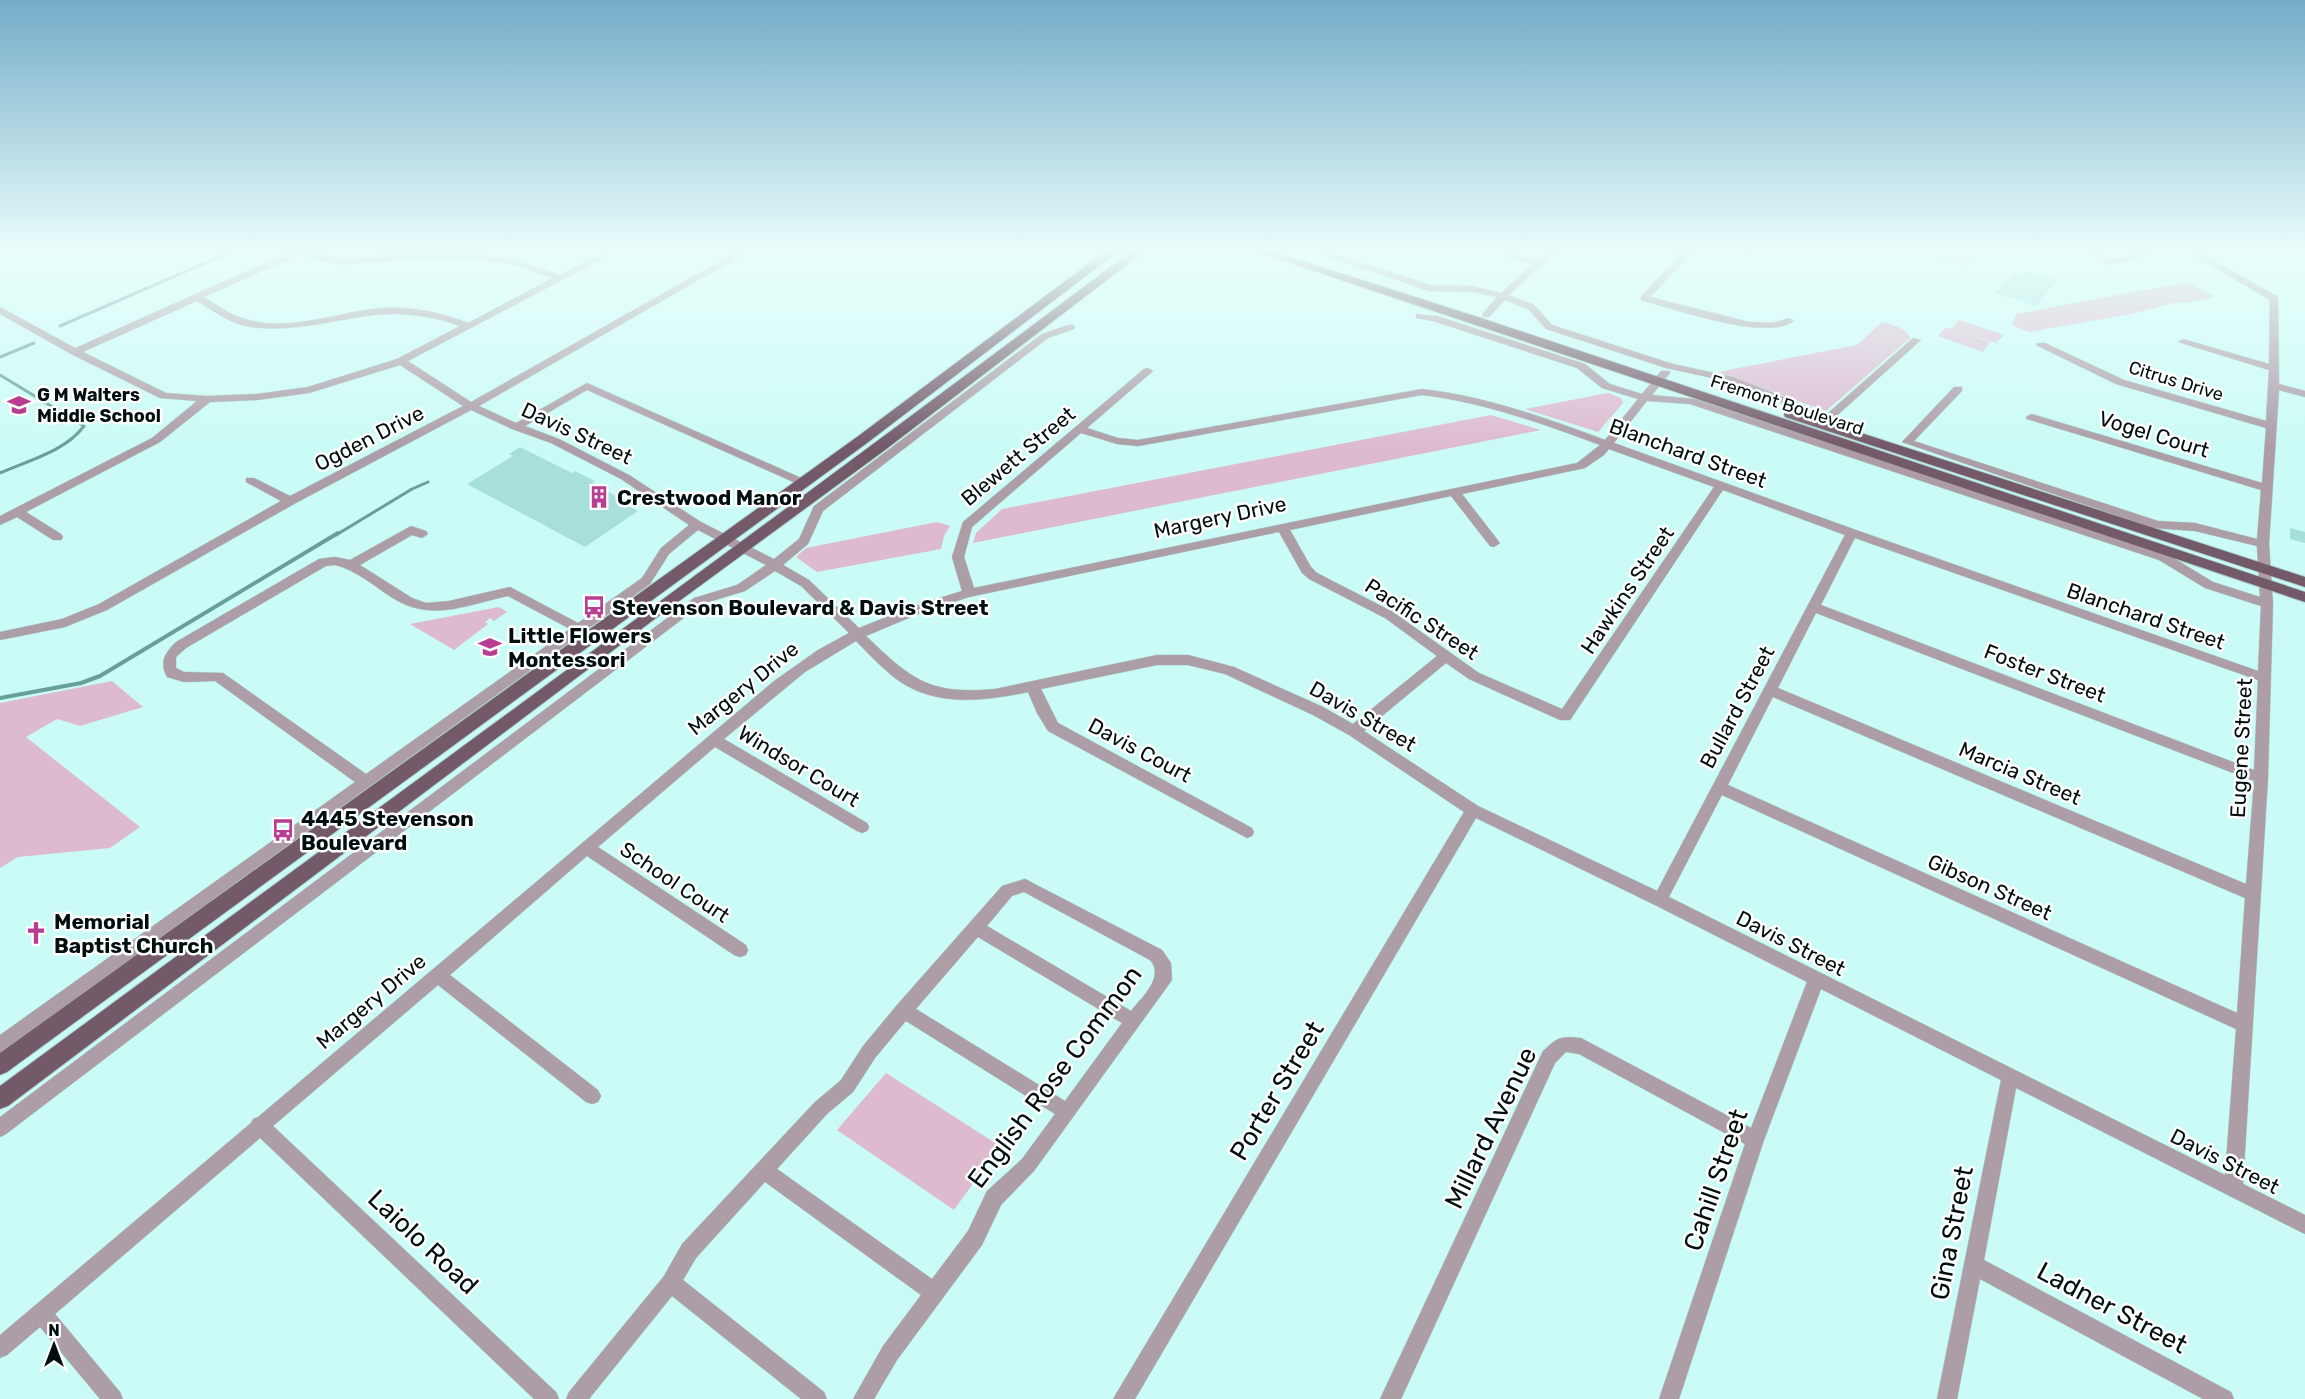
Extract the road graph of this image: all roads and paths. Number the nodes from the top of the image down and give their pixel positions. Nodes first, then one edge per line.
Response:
1 (9, 315) edge
2 (156, 315) edge
3 (231, 315) edge
4 (357, 315) edge
5 (434, 315) edge
6 (489, 315) edge
7 (631, 315) edge
8 (1028, 315) edge
9 (1055, 315) edge
10 (1474, 315) edge
11 (1475, 315) edge
12 (1485, 315) edge
13 (1538, 315) edge
14 (1711, 315) edge
15 (2275, 315) edge
16 (1419, 316) dead end
17 (1483, 318) junction
18 (1789, 321) dead end
19 (468, 326) junction
20 (1071, 327) dead end
21 (1916, 340) dead end
22 (2183, 342) dead end
23 (2041, 345) dead end
24 (75, 352) junction
25 (401, 361) junction
26 (2275, 369) junction
27 (1148, 371) dead end
28 (1661, 378) junction
29 (2274, 386) junction
30 (1958, 389) dead end
31 (2305, 394) edge
32 (1644, 398) junction
33 (207, 399) junction
34 (471, 406) junction
35 (2031, 417) dead end
36 (2271, 426) junction
37 (516, 427) junction
38 (1081, 430) junction
39 (1607, 444) junction
40 (250, 480) dead end
41 (804, 483) junction
42 (1721, 485) junction
43 (2265, 488) junction
44 (1454, 492) junction
45 (290, 501) junction
46 (18, 512) junction
47 (0, 521) edge
48 (697, 525) junction
49 (1282, 527) junction
50 (1852, 533) junction
51 (422, 534) dead end
52 (57, 537) dead end
53 (1494, 543) dead end
54 (733, 544) junction
55 (2262, 544) junction
56 (351, 565) junction
57 (775, 565) junction
58 (2265, 576) junction
59 (2305, 582) edge
60 (969, 592) junction
61 (2305, 597) edge
62 (2267, 604) junction
63 (1814, 607) junction
64 (577, 628) junction
65 (856, 634) junction
66 (0, 636) edge
67 (1446, 656) junction
68 (2265, 678) junction
69 (1033, 687) junction
70 (1770, 690) junction
71 (1565, 716) joint
72 (1354, 731) junction
73 (714, 740) junction
74 (2261, 778) junction
75 (366, 782) junction
76 (1719, 787) junction
77 (1473, 810) junction
78 (862, 827) dead end
79 (1247, 832) dead end
80 (587, 848) junction
81 (2253, 894) junction
82 (1660, 900) junction
83 (975, 927) junction
84 (740, 950) dead end
85 (438, 975) junction
86 (1816, 980) junction
87 (903, 1010) junction
88 (1133, 1022) junction
89 (2245, 1025) junction
90 (0, 1045) edge
91 (0, 1065) edge
92 (2010, 1077) junction
93 (592, 1096) dead end
94 (0, 1099) edge
95 (1066, 1111) junction
96 (259, 1125) junction
97 (0, 1128) edge
98 (1755, 1140) junction
99 (764, 1171) junction
100 (2233, 1189) junction
101 (2305, 1225) edge
102 (1973, 1265) junction
103 (671, 1283) junction
104 (936, 1293) junction
105 (41, 1313) junction
106 (0, 1348) edge
107 (113, 1399) edge
108 (549, 1399) edge
109 (576, 1399) edge
110 (817, 1399) edge
111 (863, 1399) edge
112 (1124, 1399) edge
113 (1390, 1399) edge
114 (1669, 1399) edge
115 (1947, 1399) edge
116 (2224, 1399) edge

1 - 24 street
2 - 24 street
3 - 4 street
5 - 19 street
6 - 19 street
7 - 34 street, Ogden Drive
8 - 41 main road
9 - 54 main road
10 - 17 main road, Fremont Boulevard
11 - 17 main road, Fremont Boulevard
12 - 17 street
13 - 21 street, Fremont Boulevard
14 - 18 street
15 - 26 street, Eugene Street
16 - 32 street, Fremont Boulevard
17 - 28 main road, Fremont Boulevard
19 - 25 street
20 - 57 street
22 - 26 street
23 - 36 street, Citrus Drive
24 - 33 street
25 - 33 street
25 - 34 street, Davis Street
26 - 29 street, Eugene Street
27 - 38 street, Blewett Street
28 - 32 street, Margery Drive
28 - 58 main road, Fremont Boulevard
29 - 31 street
29 - 36 street, Eugene Street
30 - 55 street
32 - 39 street, Margery Drive
32 - 62 street, Fremont Boulevard
33 - 46 street
34 - 37 street, Davis Street
34 - 45 street, Ogden Drive
35 - 43 street, Vogel Court
36 - 43 street, Eugene Street
37 - 41 street
37 - 48 street, Davis Street
38 - 39 street, Blanchard Street
38 - 60 street, Blewett Street
39 - 42 street, Blanchard Street
39 - 44 street, Margery Drive
40 - 45 street
41 - 54 main road
42 - 50 street, Blanchard Street
42 - 71 street, Hawkins Street
43 - 55 street, Eugene Street
44 - 49 street, Margery Drive
44 - 53 street
45 - 66 street, Ogden Drive
46 - 47 street
46 - 52 street
48 - 54 street, Davis Street
48 - 64 street
49 - 60 street, Margery Drive
49 - 67 street, Pacific Street
50 - 63 street, Bullard Street
50 - 68 street, Blanchard Street
51 - 56 street
54 - 57 street, Davis Street
54 - 91 main road
54 - 94 main road
55 - 58 street, Eugene Street
56 - 64 street
56 - 75 street
57 - 65 street, Davis Street
57 - 97 street
58 - 59 main road, Fremont Boulevard
58 - 61 main road, Fremont Boulevard
58 - 62 street, Eugene Street
60 - 65 street, Margery Drive
62 - 68 street, Eugene Street
63 - 70 street, Bullard Street
63 - 74 street, Foster Street
64 - 75 street
65 - 69 street, Davis Street
65 - 73 street, Margery Drive
67 - 71 street, Pacific Street
67 - 72 street
68 - 74 street, Eugene Street
69 - 72 street, Davis Street
69 - 79 street, Davis Court
70 - 76 street, Bullard Street
70 - 81 street, Marcia Street
72 - 77 street, Davis Street
73 - 78 street, Windsor Court
73 - 80 street, Margery Drive
74 - 81 street, Eugene Street
75 - 90 street
76 - 82 street, Bullard Street
76 - 89 street, Gibson Street
77 - 82 street, Davis Street
77 - 112 street, Porter Street
80 - 84 street, School Court
80 - 85 street, Margery Drive
81 - 89 street, Eugene Street
82 - 86 street, Davis Street
83 - 87 street
83 - 88 street
83 - 88 street, English Rose Common
85 - 93 street
85 - 96 street, Margery Drive
86 - 92 street, Davis Street
86 - 98 street, Cahill Street
87 - 95 street
87 - 99 street
88 - 95 street, English Rose Common
89 - 100 street, Eugene Street
92 - 100 street, Davis Street
92 - 102 street, Gina Street
95 - 104 street, English Rose Common
96 - 105 street, Margery Drive
96 - 108 street, Laiolo Road
98 - 113 street, Millard Avenue
98 - 114 street, Cahill Street
99 - 103 street
99 - 104 street
100 - 101 street, Davis Street
102 - 115 street, Gina Street
102 - 116 street, Ladner Street
103 - 109 street
103 - 110 street
104 - 111 street, English Rose Common
105 - 106 street, Margery Drive
105 - 107 street

